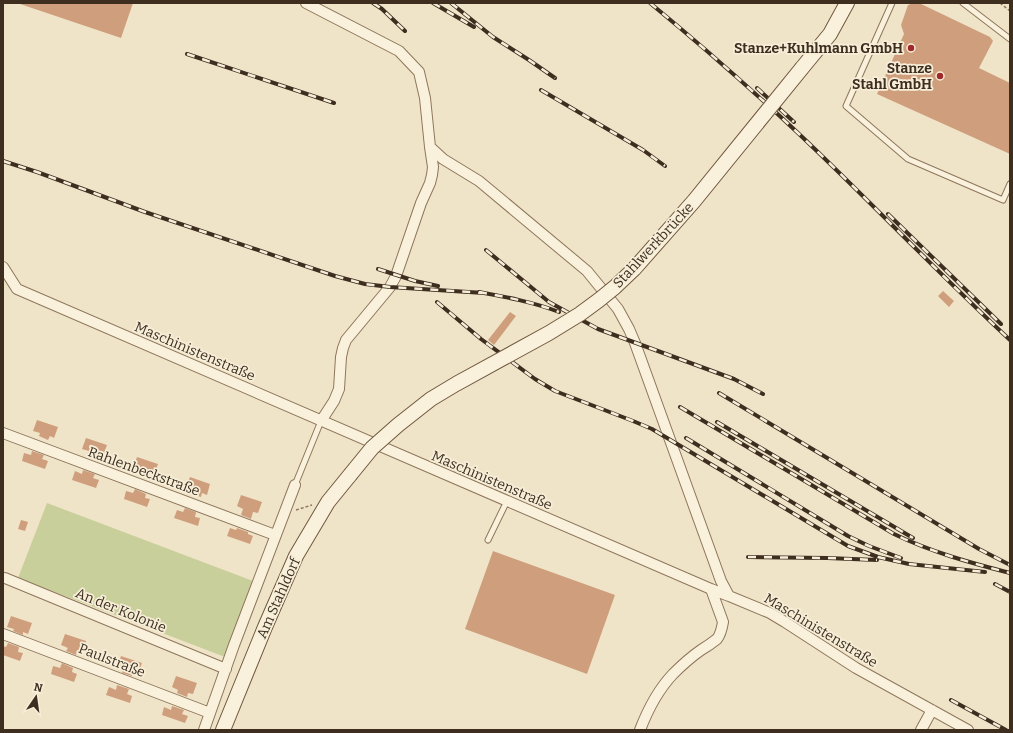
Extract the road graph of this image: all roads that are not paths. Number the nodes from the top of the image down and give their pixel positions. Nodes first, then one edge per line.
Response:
1 (306, 3) edge
2 (847, 3) edge
3 (892, 3) edge
4 (963, 3) edge
5 (1010, 38) edge
6 (430, 148) junction
7 (1010, 184) edge
8 (3, 267) edge
9 (321, 421) junction
10 (3, 434) edge
11 (350, 475) joint
12 (295, 485) joint
13 (506, 501) junction
14 (276, 535) junction
15 (488, 540) dead end
16 (5, 578) dead end
17 (711, 589) junction
18 (729, 596) junction
19 (3, 634) edge
20 (226, 669) junction
21 (932, 710) junction
22 (210, 713) junction
23 (204, 730) edge
24 (223, 730) edge
25 (640, 730) edge
26 (921, 730) edge
27 (968, 730) edge

1 - 6 street
2 - 11 main road, Stahlwerkbrücke, bridge
3 - 7 lane
4 - 5 lane
6 - 9 street
6 - 18 street
8 - 9 street, Maschinistenstraße
9 - 12 lane
9 - 13 street, Maschinistenstraße
10 - 14 street, Rahlenbeckstraße
11 - 24 main road, Am Stahldorf
12 - 14 street
13 - 15 lane
13 - 17 street, Maschinistenstraße
14 - 20 street
16 - 20 street, An der Kolonie
17 - 18 street, Maschinistenstraße
17 - 25 street
18 - 21 street, Maschinistenstraße
19 - 22 street, Paulstraße
20 - 22 street
21 - 26 street
21 - 27 street, Maschinistenstraße
22 - 23 street

